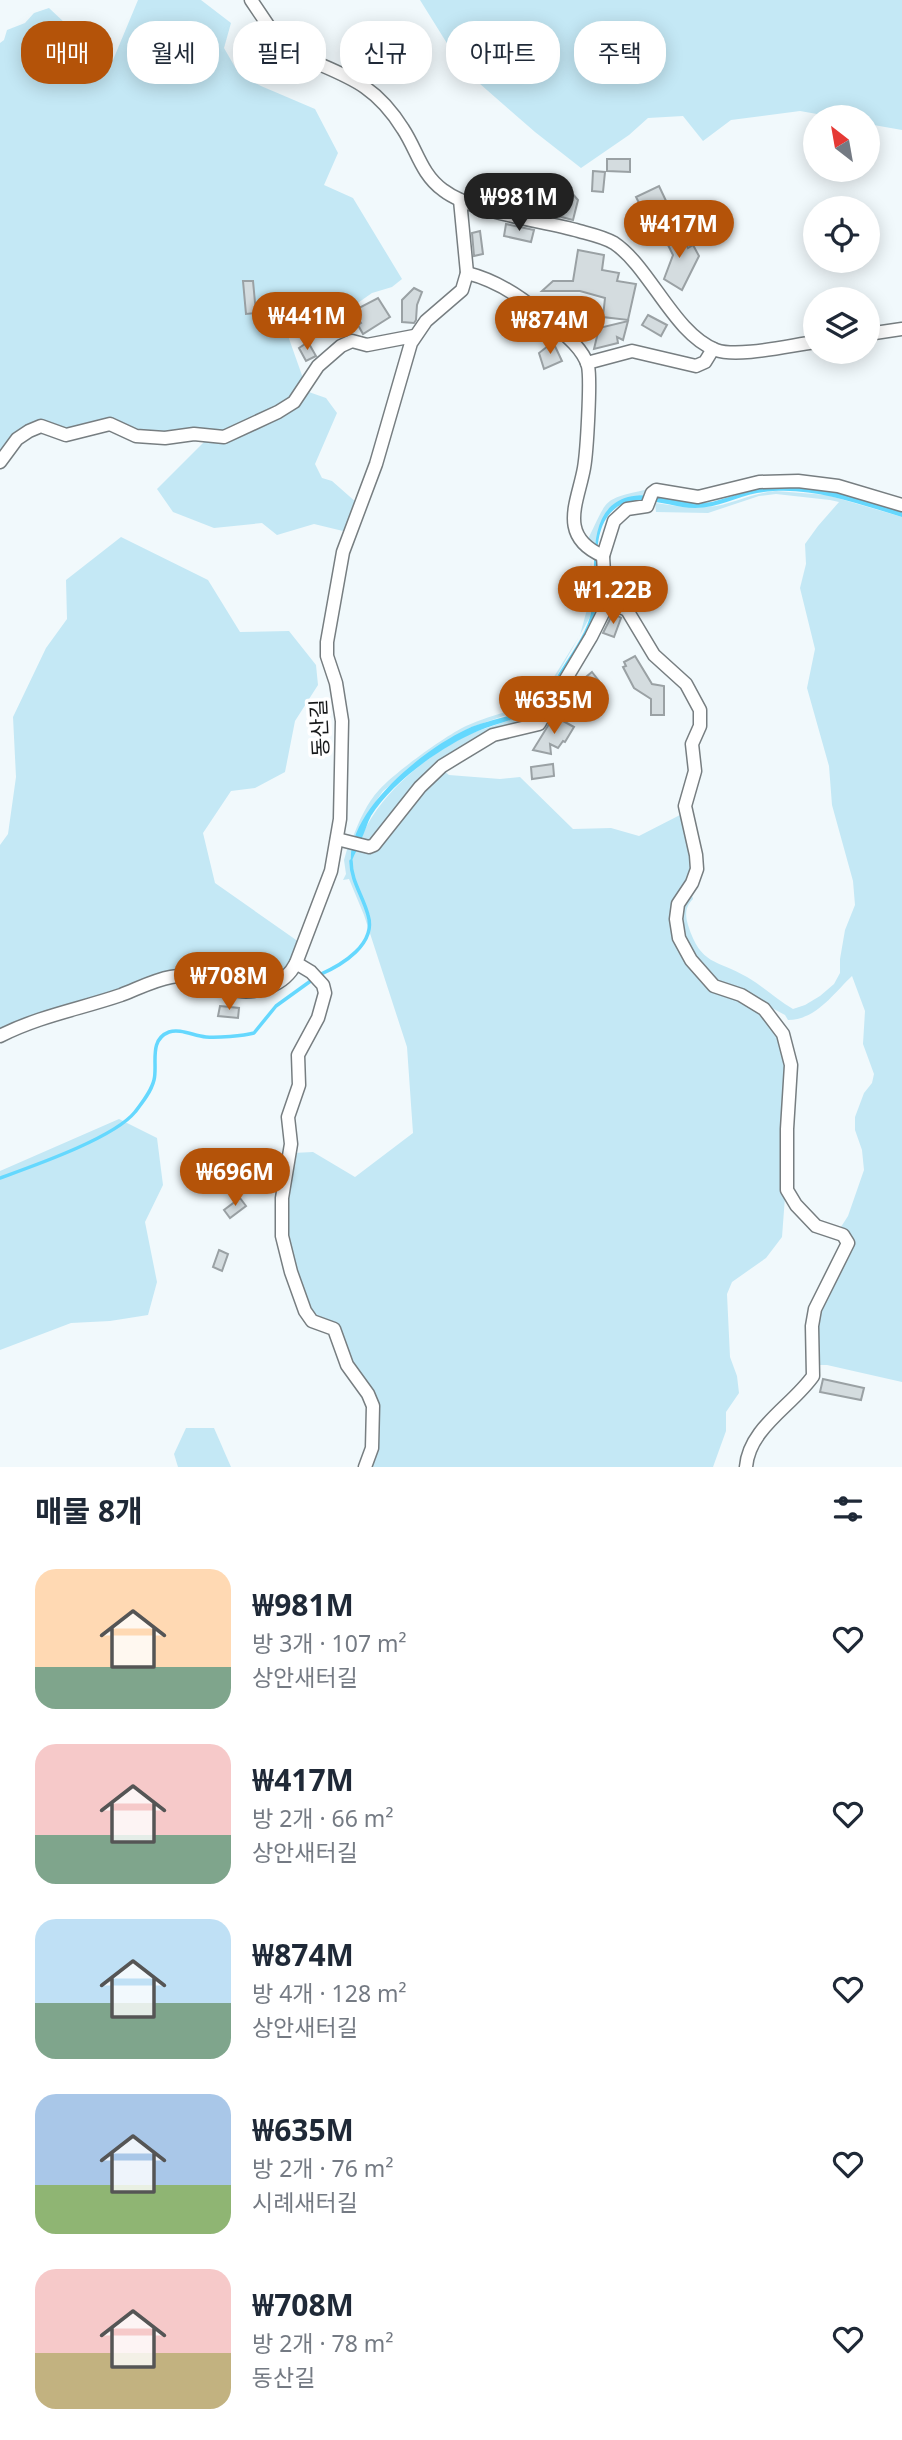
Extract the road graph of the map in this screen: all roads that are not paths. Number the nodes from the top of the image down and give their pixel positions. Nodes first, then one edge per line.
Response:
1 (251, 0) edge
2 (460, 200) junction
3 (467, 273) junction
4 (902, 329) edge
5 (880, 332) edge
6 (414, 336) junction
7 (803, 344) edge
8 (713, 349) junction
9 (587, 363) junction
10 (0, 462) edge
11 (902, 505) edge
12 (598, 554) junction
13 (607, 601) junction
14 (344, 840) junction
15 (296, 963) junction
16 (0, 1036) edge
17 (363, 1466) edge
18 (746, 1467) edge

1 - 2 street
2 - 3 street
2 - 8 street
3 - 6 street, 동산길
3 - 9 street
4 - 5 street
6 - 10 street
6 - 14 street, 동산길
7 - 8 street
8 - 9 street
9 - 12 street
11 - 12 street
12 - 13 street
13 - 14 street
13 - 18 street
14 - 15 street, 동산길
15 - 16 street, 동산길
15 - 17 street

